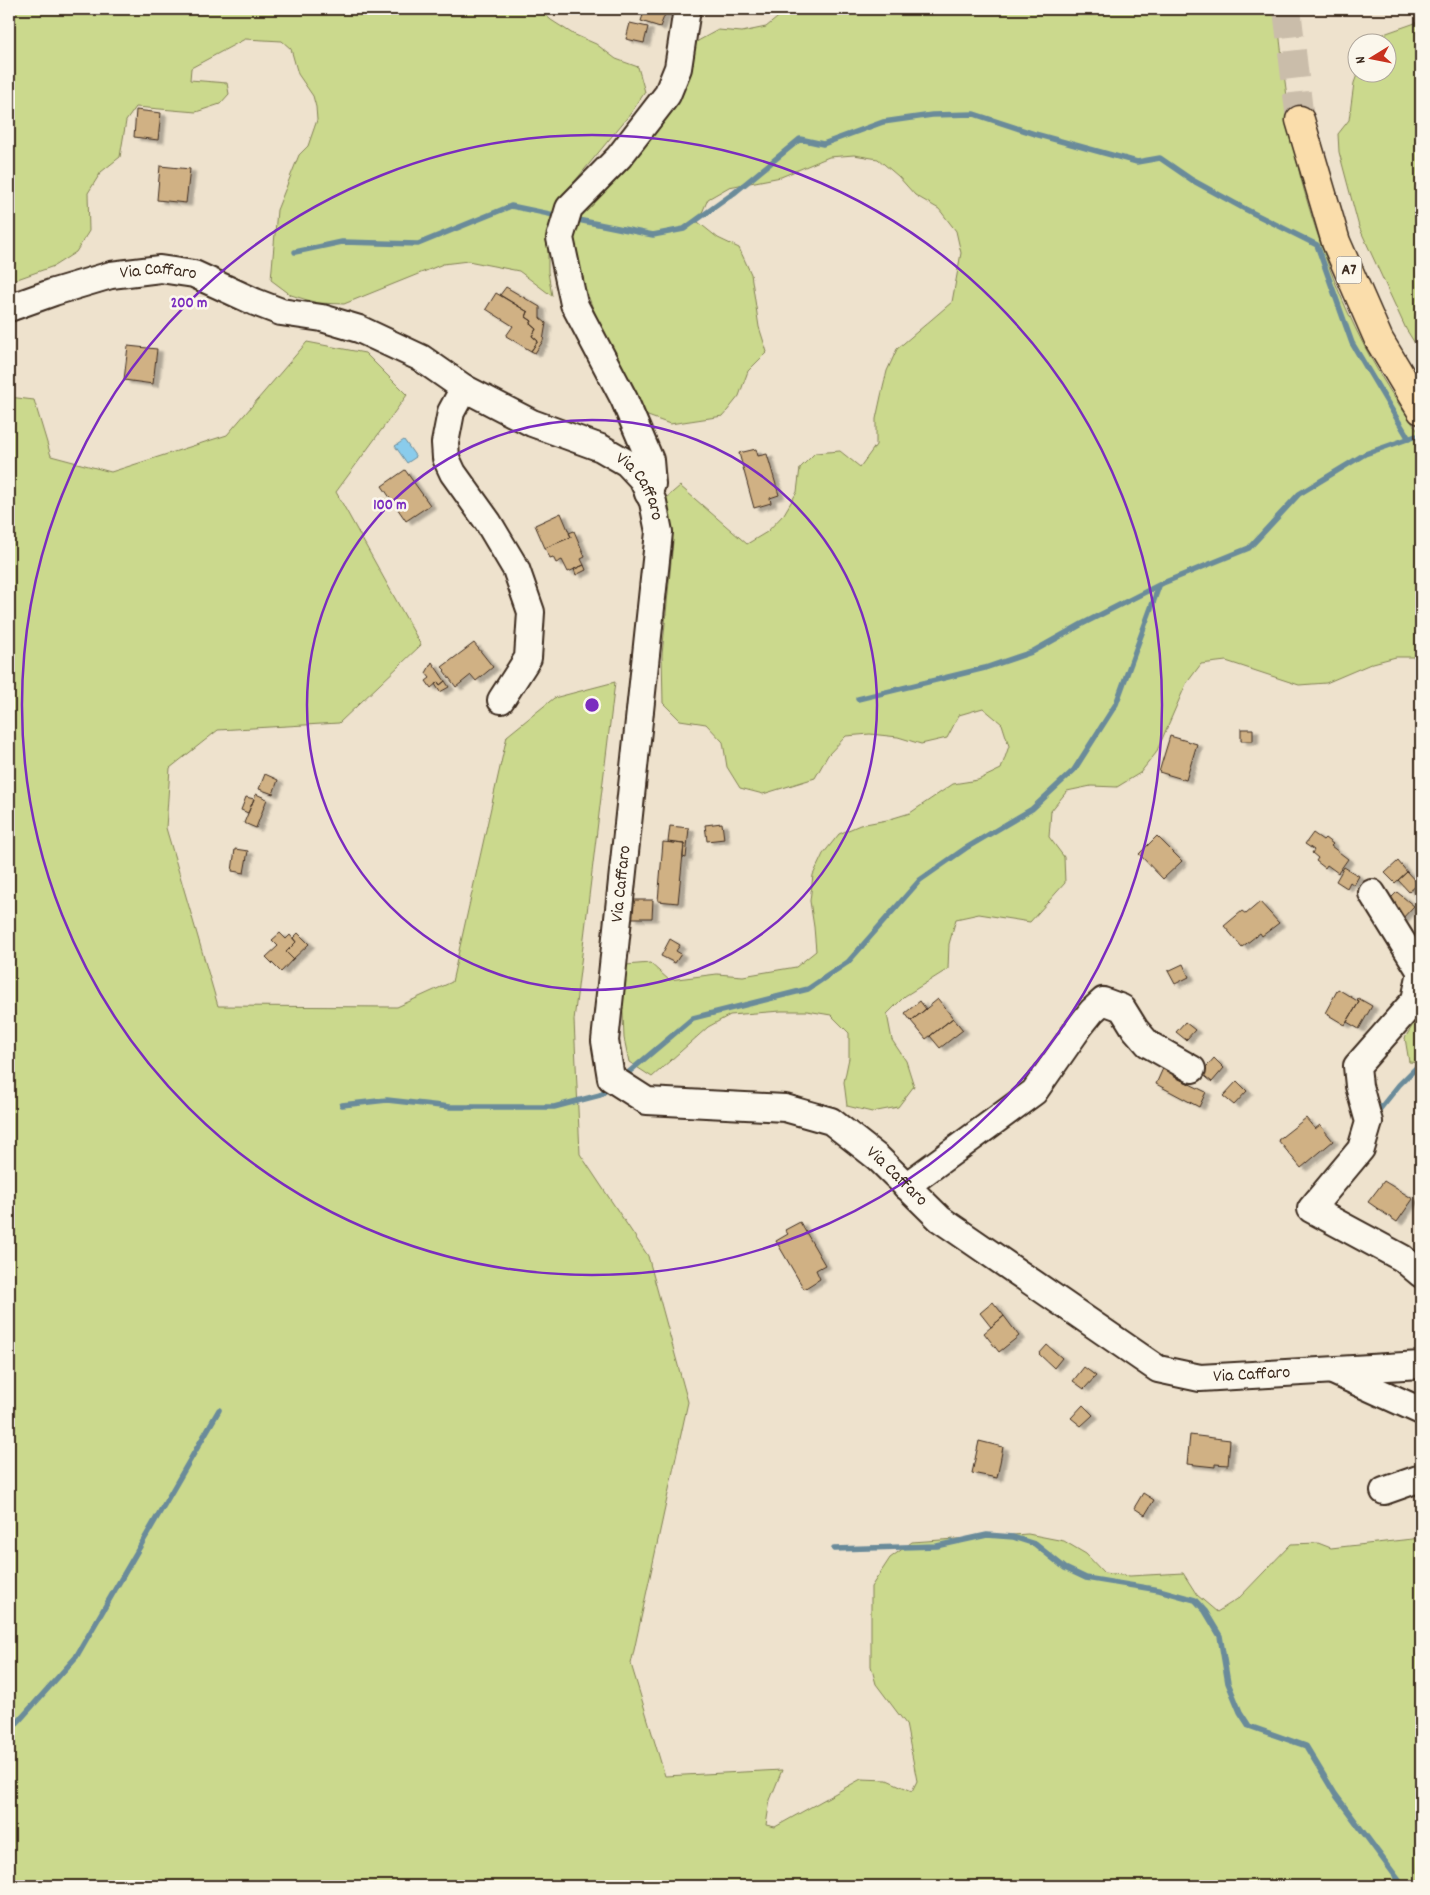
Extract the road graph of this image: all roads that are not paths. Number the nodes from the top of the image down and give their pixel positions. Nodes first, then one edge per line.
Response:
1 (686, 9) edge
2 (1300, 120) tunnel mouth
3 (9, 308) edge
4 (464, 388) junction
5 (1421, 410) edge
6 (648, 493) junction
7 (501, 700) dead end
8 (1372, 893) dead end
9 (1192, 1069) dead end
10 (906, 1186) junction
11 (1421, 1274) edge
12 (1421, 1365) edge
13 (1332, 1370) junction
14 (1421, 1410) edge
15 (1421, 1478) edge
16 (1384, 1491) dead end

1 - 6 street
2 - 5 highway, A7
3 - 4 street, Via Caffaro
4 - 6 street, Via Caffaro
4 - 7 street
6 - 10 street, Via Caffaro
8 - 11 street
9 - 10 street
10 - 13 street, Via Caffaro
12 - 13 street, Via Caffaro
13 - 14 street
15 - 16 street

